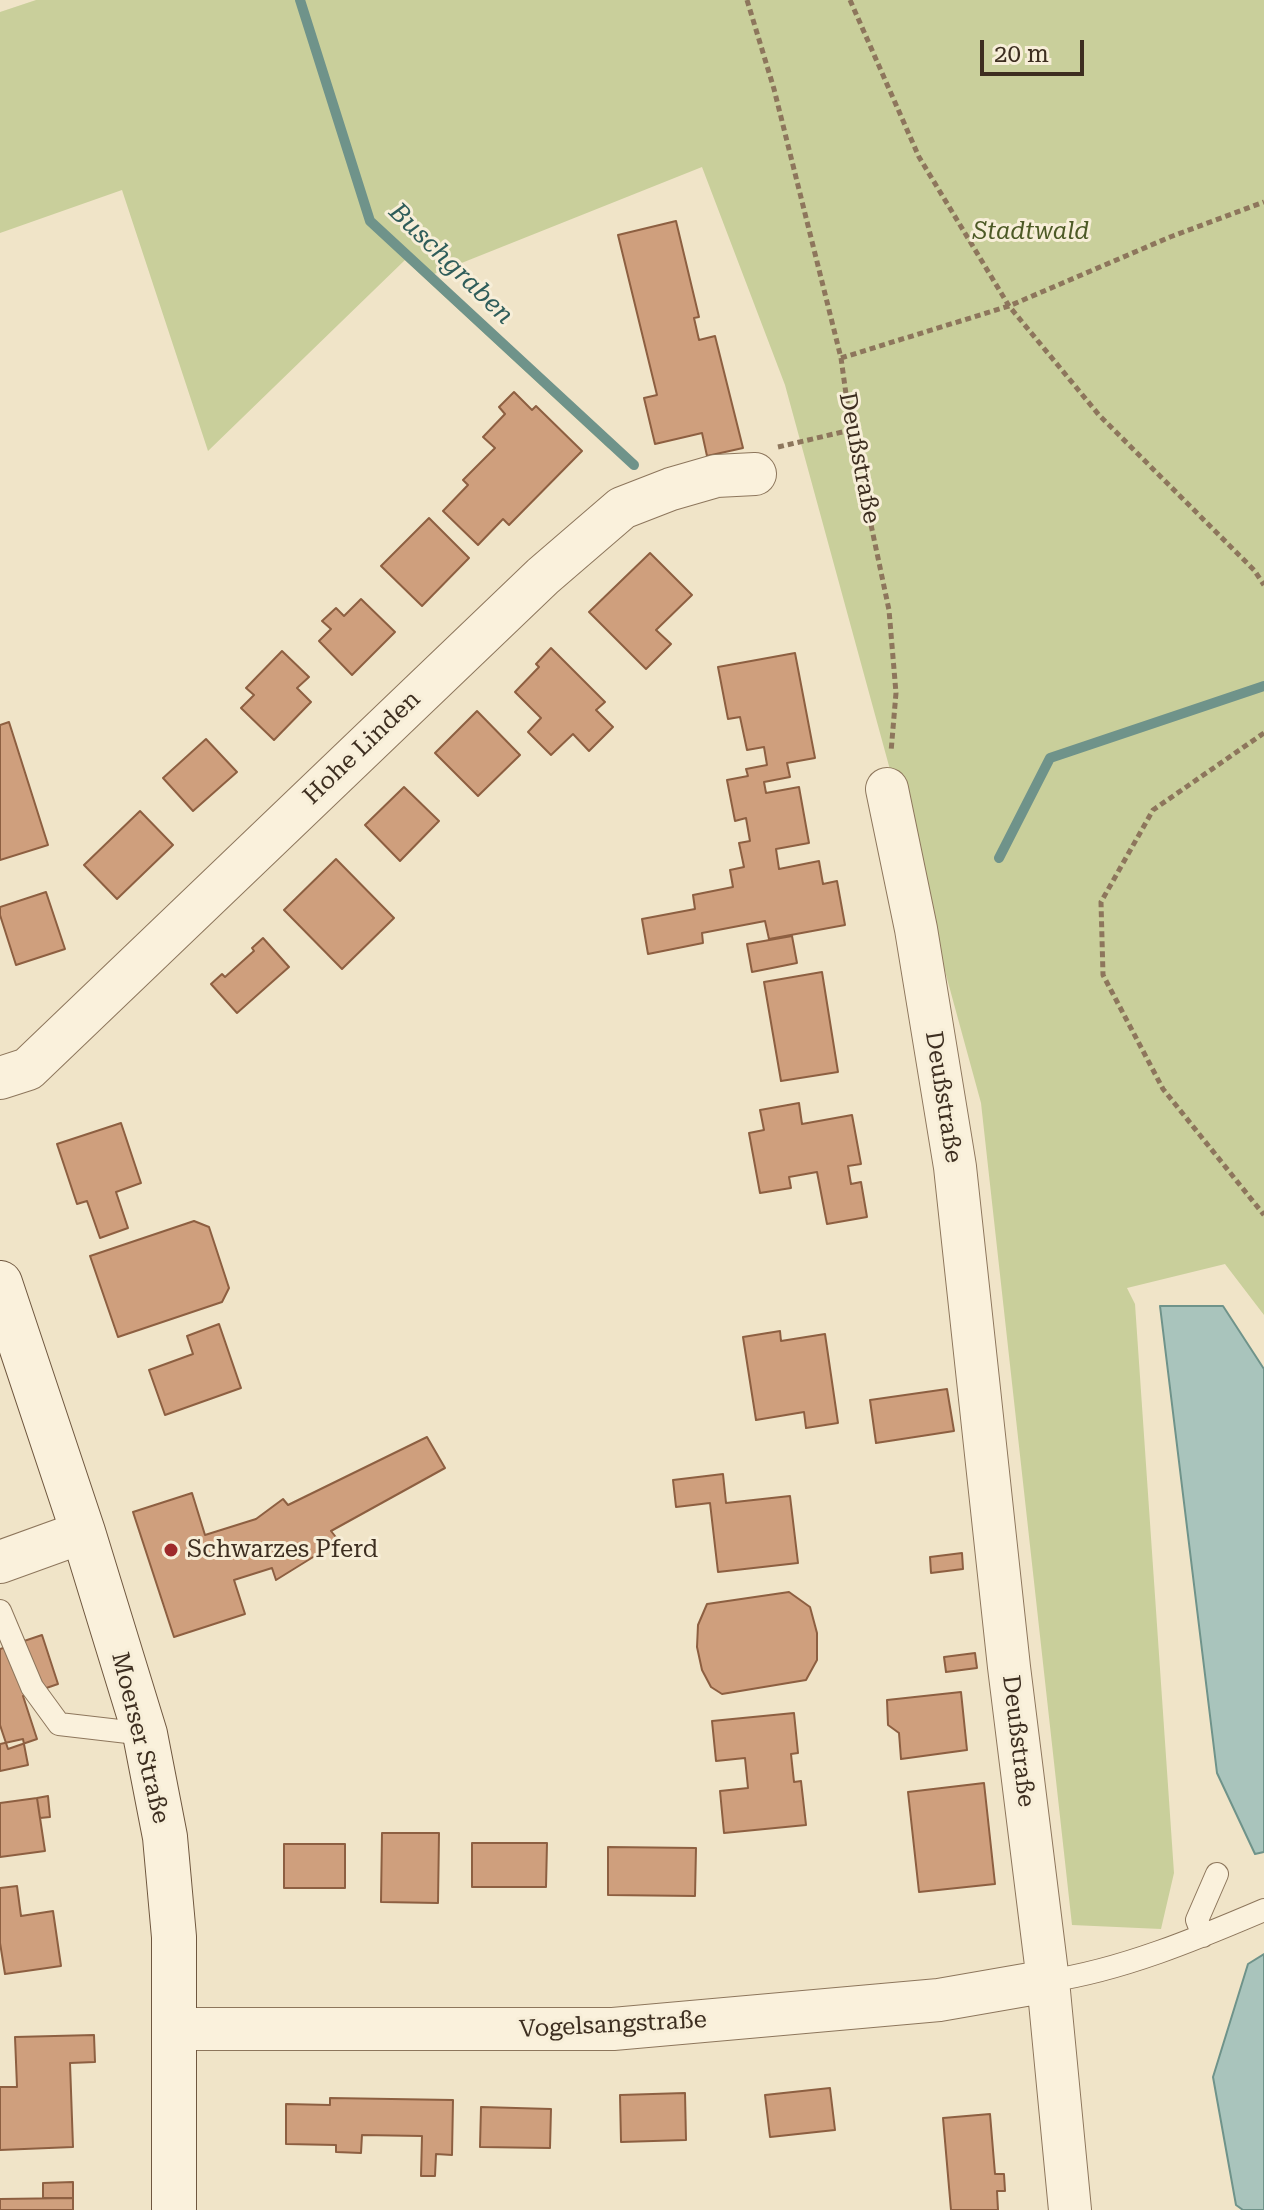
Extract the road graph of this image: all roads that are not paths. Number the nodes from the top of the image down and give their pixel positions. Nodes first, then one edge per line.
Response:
1 (755, 474) road end
2 (887, 789) road end
3 (0, 1078) edge
4 (0, 1283) edge
5 (83, 1532) junction
6 (0, 1562) edge
7 (0, 1611) edge
8 (145, 1734) junction
9 (1217, 1874) dead end
10 (1264, 1910) edge
11 (1203, 1936) junction
12 (1048, 1981) junction
13 (176, 2029) junction
14 (174, 2210) edge
15 (1070, 2210) edge

1 - 3 street, Hohe Linden
2 - 12 street, Deußstraße
4 - 5 main road, Moerser Straße
5 - 6 street
5 - 8 main road, Moerser Straße
7 - 8 lane
8 - 13 main road, Moerser Straße
9 - 11 lane
10 - 11 lane
11 - 12 lane
12 - 13 street, Vogelsangstraße
12 - 15 street, Deußstraße
13 - 14 main road, Moerser Straße

